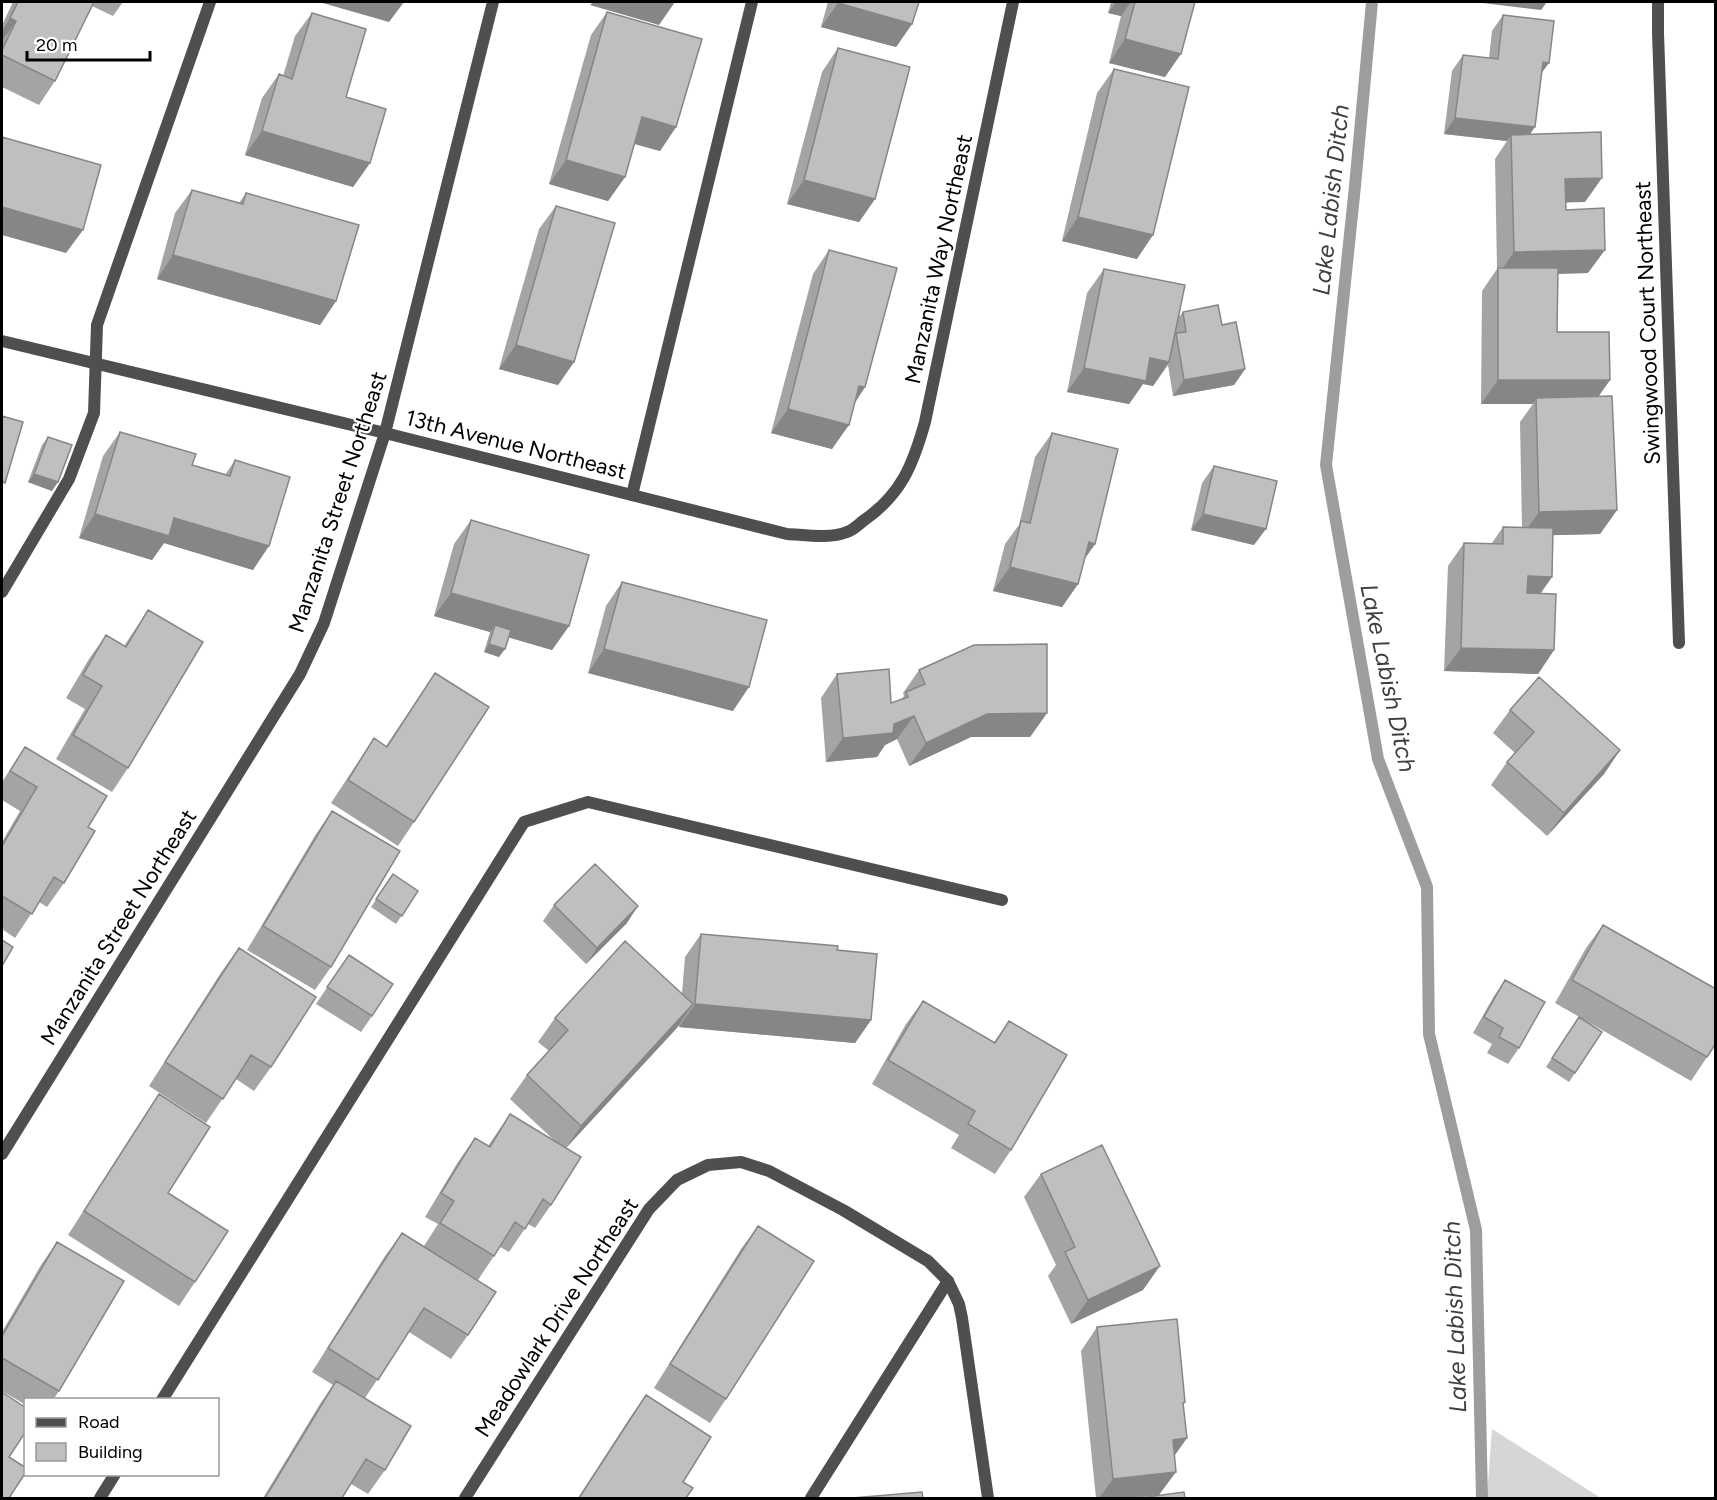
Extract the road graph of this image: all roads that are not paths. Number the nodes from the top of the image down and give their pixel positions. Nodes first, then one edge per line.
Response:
1 (210, 2) edge
2 (493, 2) edge
3 (752, 2) edge
4 (1013, 2) edge
5 (1659, 2) edge
6 (2, 341) edge
7 (96, 364) junction
8 (385, 433) junction
9 (632, 495) junction
10 (876, 512) joint
11 (2, 592) edge
12 (1679, 643) dead end
13 (1002, 900) dead end
14 (2, 1154) edge
15 (948, 1281) junction
16 (163, 1398) edge
17 (115, 1476) edge
18 (100, 1498) edge
19 (465, 1498) edge
20 (811, 1498) edge
21 (988, 1498) edge

1 - 7 street
2 - 8 street, Manzanita Street Northeast
3 - 9 street
4 - 10 street, Manzanita Way Northeast
5 - 12 street, Swingwood Court Northeast
6 - 7 street, 13th Avenue Northeast
7 - 8 street, 13th Avenue Northeast
7 - 11 street
8 - 9 street, 13th Avenue Northeast
8 - 14 street, Manzanita Street Northeast
9 - 10 street, 13th Avenue Northeast
13 - 16 street
15 - 19 street, Meadowlark Drive Northeast
15 - 20 street
15 - 21 street
17 - 18 street

